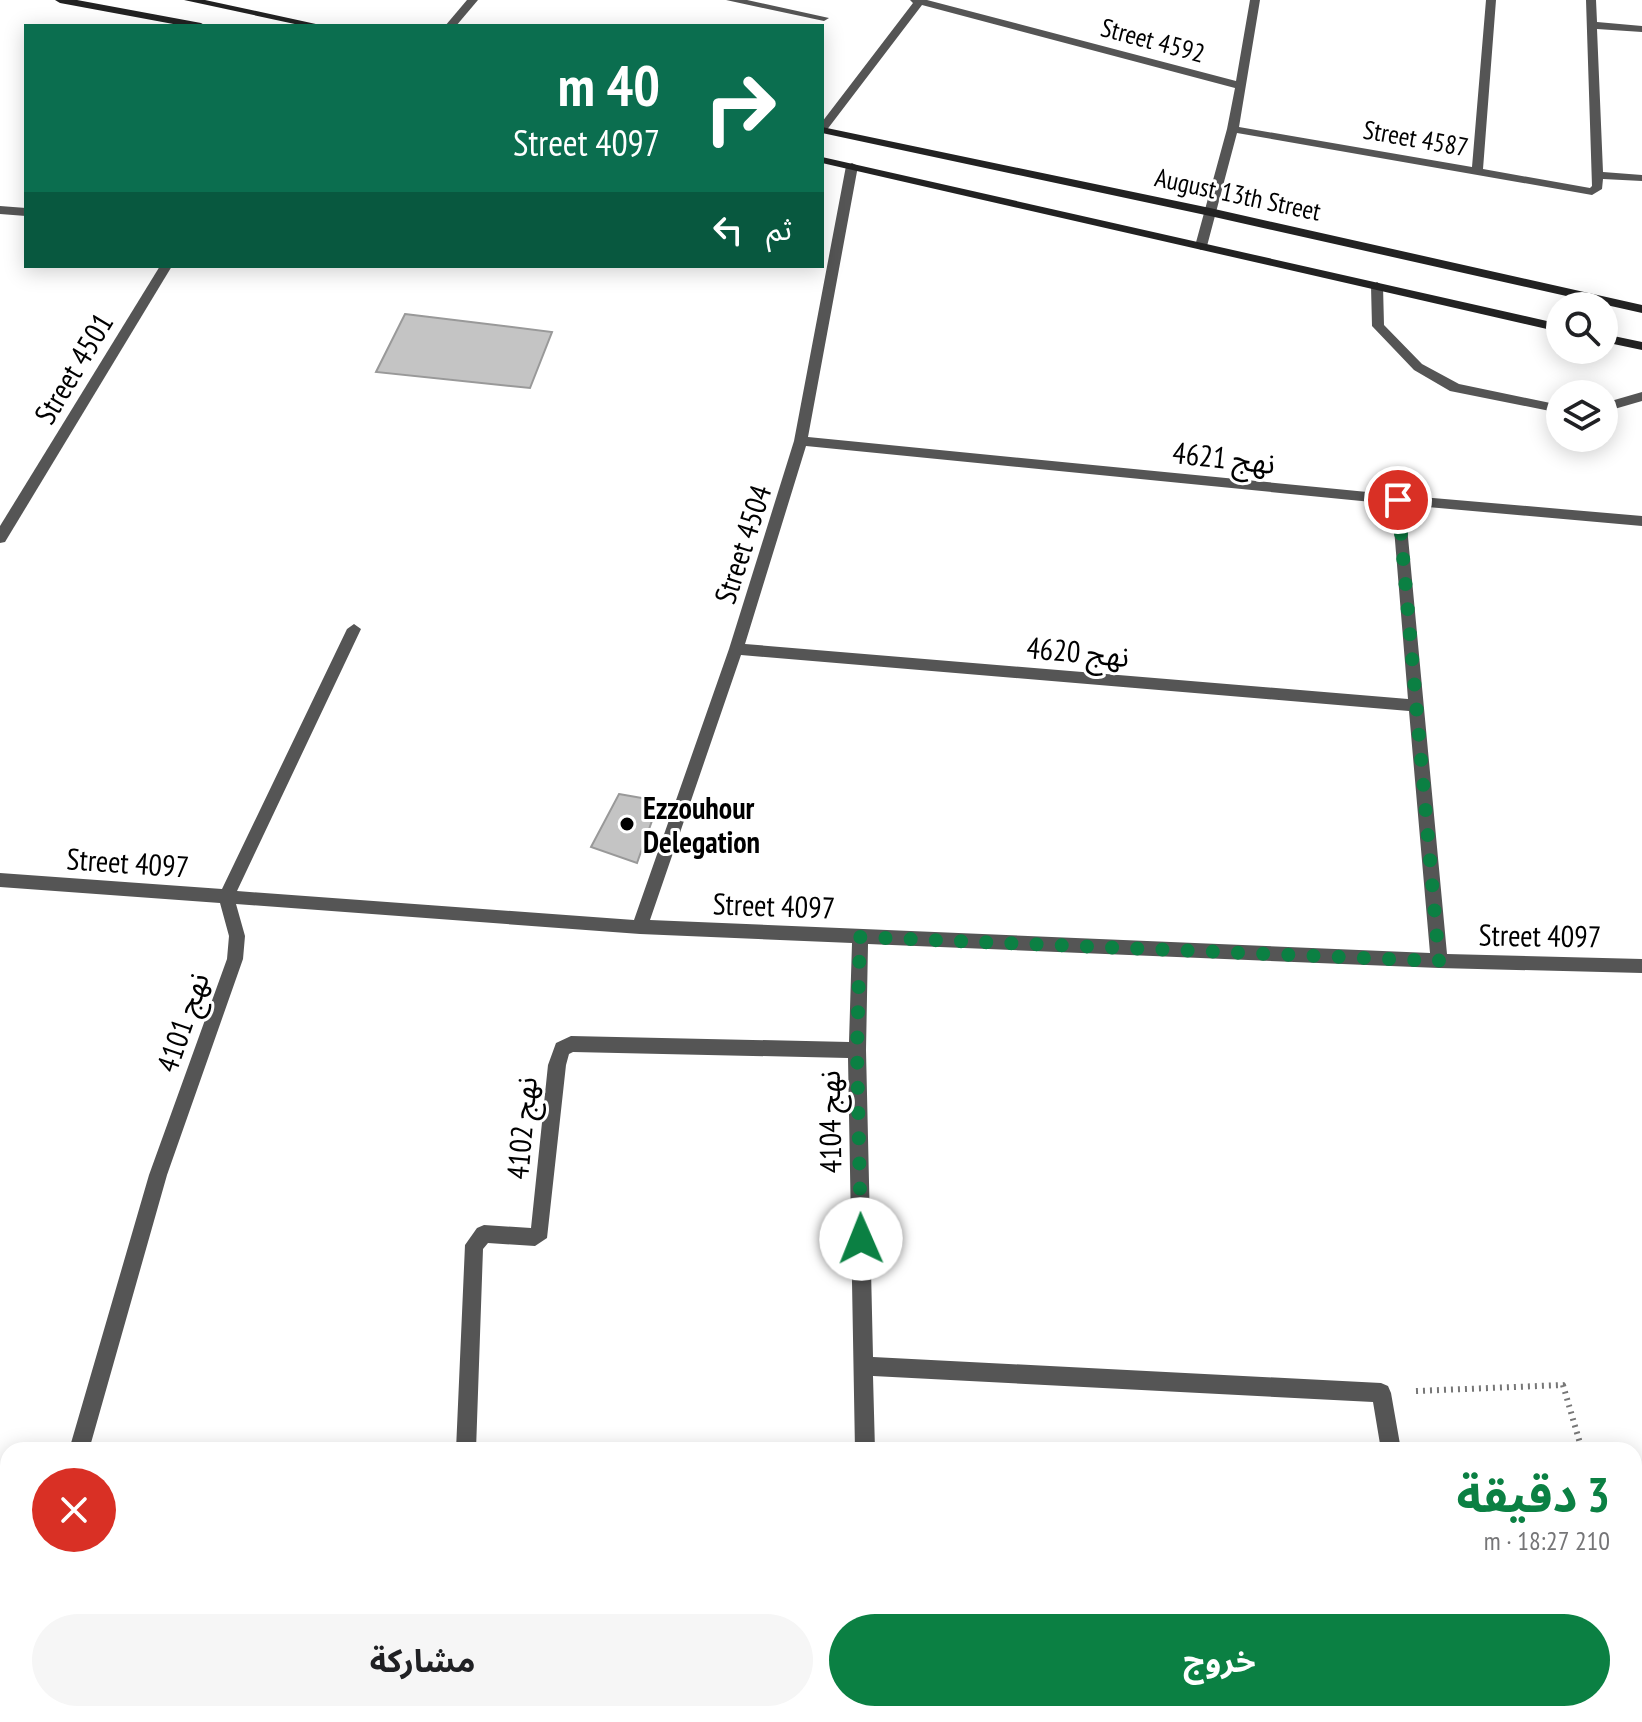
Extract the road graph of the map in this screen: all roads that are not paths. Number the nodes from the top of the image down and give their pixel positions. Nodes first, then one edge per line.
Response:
1 (60, 0) edge
2 (189, 0) edge
3 (473, 0) edge
4 (731, 0) edge
5 (1255, 0) edge
6 (1491, 0) edge
7 (1591, 0) edge
8 (917, 1) edge
9 (224, 3) edge
10 (824, 18) dead end
11 (190, 24) edge
12 (312, 24) edge
13 (452, 24) edge
14 (1591, 25) junction
15 (1642, 29) edge
16 (1241, 86) junction
17 (824, 126) edge
18 (824, 129) edge
19 (1233, 129) junction
20 (824, 160) edge
21 (852, 166) junction
22 (1477, 171) junction
23 (1597, 175) junction
24 (1642, 178) edge
25 (0, 210) edge
26 (24, 212) edge
27 (1210, 212) junction
28 (1201, 246) junction
29 (165, 268) edge
30 (1377, 286) junction
31 (1642, 309) edge
32 (1546, 325) edge
33 (1618, 341) edge
34 (1642, 346) edge
35 (1642, 396) edge
36 (1618, 404) edge
37 (1546, 406) edge
38 (801, 441) junction
39 (1398, 500) junction
40 (1642, 521) edge
41 (0, 538) edge
42 (354, 629) dead end
43 (736, 649) junction
44 (1416, 706) junction
45 (0, 880) edge
46 (226, 897) junction
47 (640, 927) junction
48 (860, 937) junction
49 (1439, 961) junction
50 (1642, 966) edge
51 (857, 1050) junction
52 (864, 1366) junction
53 (81, 1442) edge
54 (466, 1442) edge
55 (865, 1442) edge
56 (1390, 1442) edge

1 - 11 main road
2 - 9 main road
3 - 13 street
4 - 10 street
5 - 16 street
6 - 22 street
7 - 14 street
8 - 16 street, Street 4592
8 - 17 street
9 - 12 main road
14 - 15 street
14 - 23 street
16 - 19 street
18 - 27 main road, August 13th Street
19 - 22 street, Street 4587
19 - 27 street
20 - 21 main road, August 13th Street
21 - 28 main road, August 13th Street
21 - 38 street, Street 4504
22 - 23 street, Street 4587
23 - 24 street
25 - 26 street
27 - 28 street
27 - 31 main road, August 13th Street
28 - 30 main road, August 13th Street
29 - 41 street, Street 4501
30 - 32 main road, August 13th Street
30 - 37 street
33 - 34 main road
35 - 36 street
38 - 39 street, نهج 4621
38 - 43 street, Street 4504
39 - 40 street, نهج 4621
39 - 44 street
42 - 46 street
43 - 44 street, نهج 4620
43 - 47 street, Street 4504
44 - 49 street
45 - 46 street, Street 4097
46 - 47 street, Street 4097
46 - 53 street, نهج 4101
47 - 48 street, Street 4097
48 - 49 street, Street 4097
48 - 51 street, نهج 4104
49 - 50 street, Street 4097
51 - 52 street, نهج 4104
51 - 54 street, نهج 4102
52 - 55 street, نهج 4104
52 - 56 street

